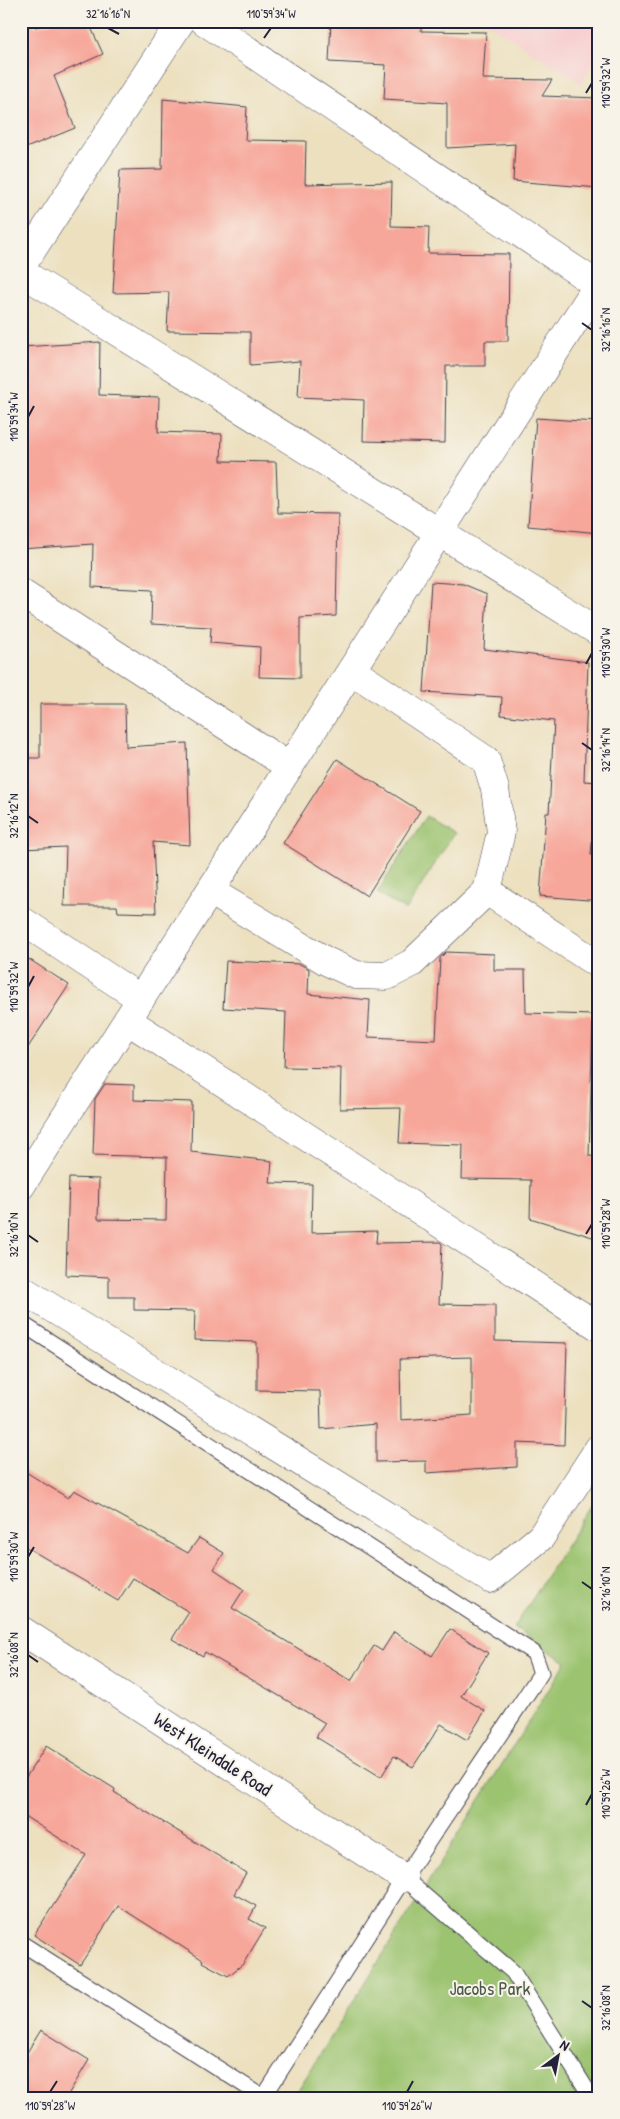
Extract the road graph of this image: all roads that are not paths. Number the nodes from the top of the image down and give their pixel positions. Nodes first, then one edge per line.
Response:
1 (180, 21) edge
2 (204, 21) edge
3 (21, 267) edge
4 (21, 272) edge
5 (598, 285) edge
6 (438, 533) junction
7 (21, 593) edge
8 (599, 632) edge
9 (350, 670) junction
10 (290, 767) junction
11 (210, 891) junction
12 (487, 891) junction
13 (21, 920) edge
14 (599, 965) edge
15 (134, 1009) junction
16 (21, 1186) edge
17 (21, 1289) edge
18 (21, 1323) edge
19 (599, 1327) edge
20 (599, 1448) edge
21 (21, 1630) edge
22 (404, 1878) junction
23 (21, 1943) edge
24 (263, 2098) edge
25 (592, 2098) edge

1 - 3 street
2 - 5 street
4 - 6 street
5 - 6 street
6 - 8 street
6 - 9 street
7 - 10 street
9 - 10 street
9 - 12 street
10 - 11 street
11 - 12 street
11 - 15 street
12 - 14 street
13 - 15 street
15 - 16 street
15 - 19 street
17 - 20 street
18 - 22 lane
21 - 22 street, West Kleindale Road
22 - 24 lane
22 - 25 lane
23 - 24 lane

